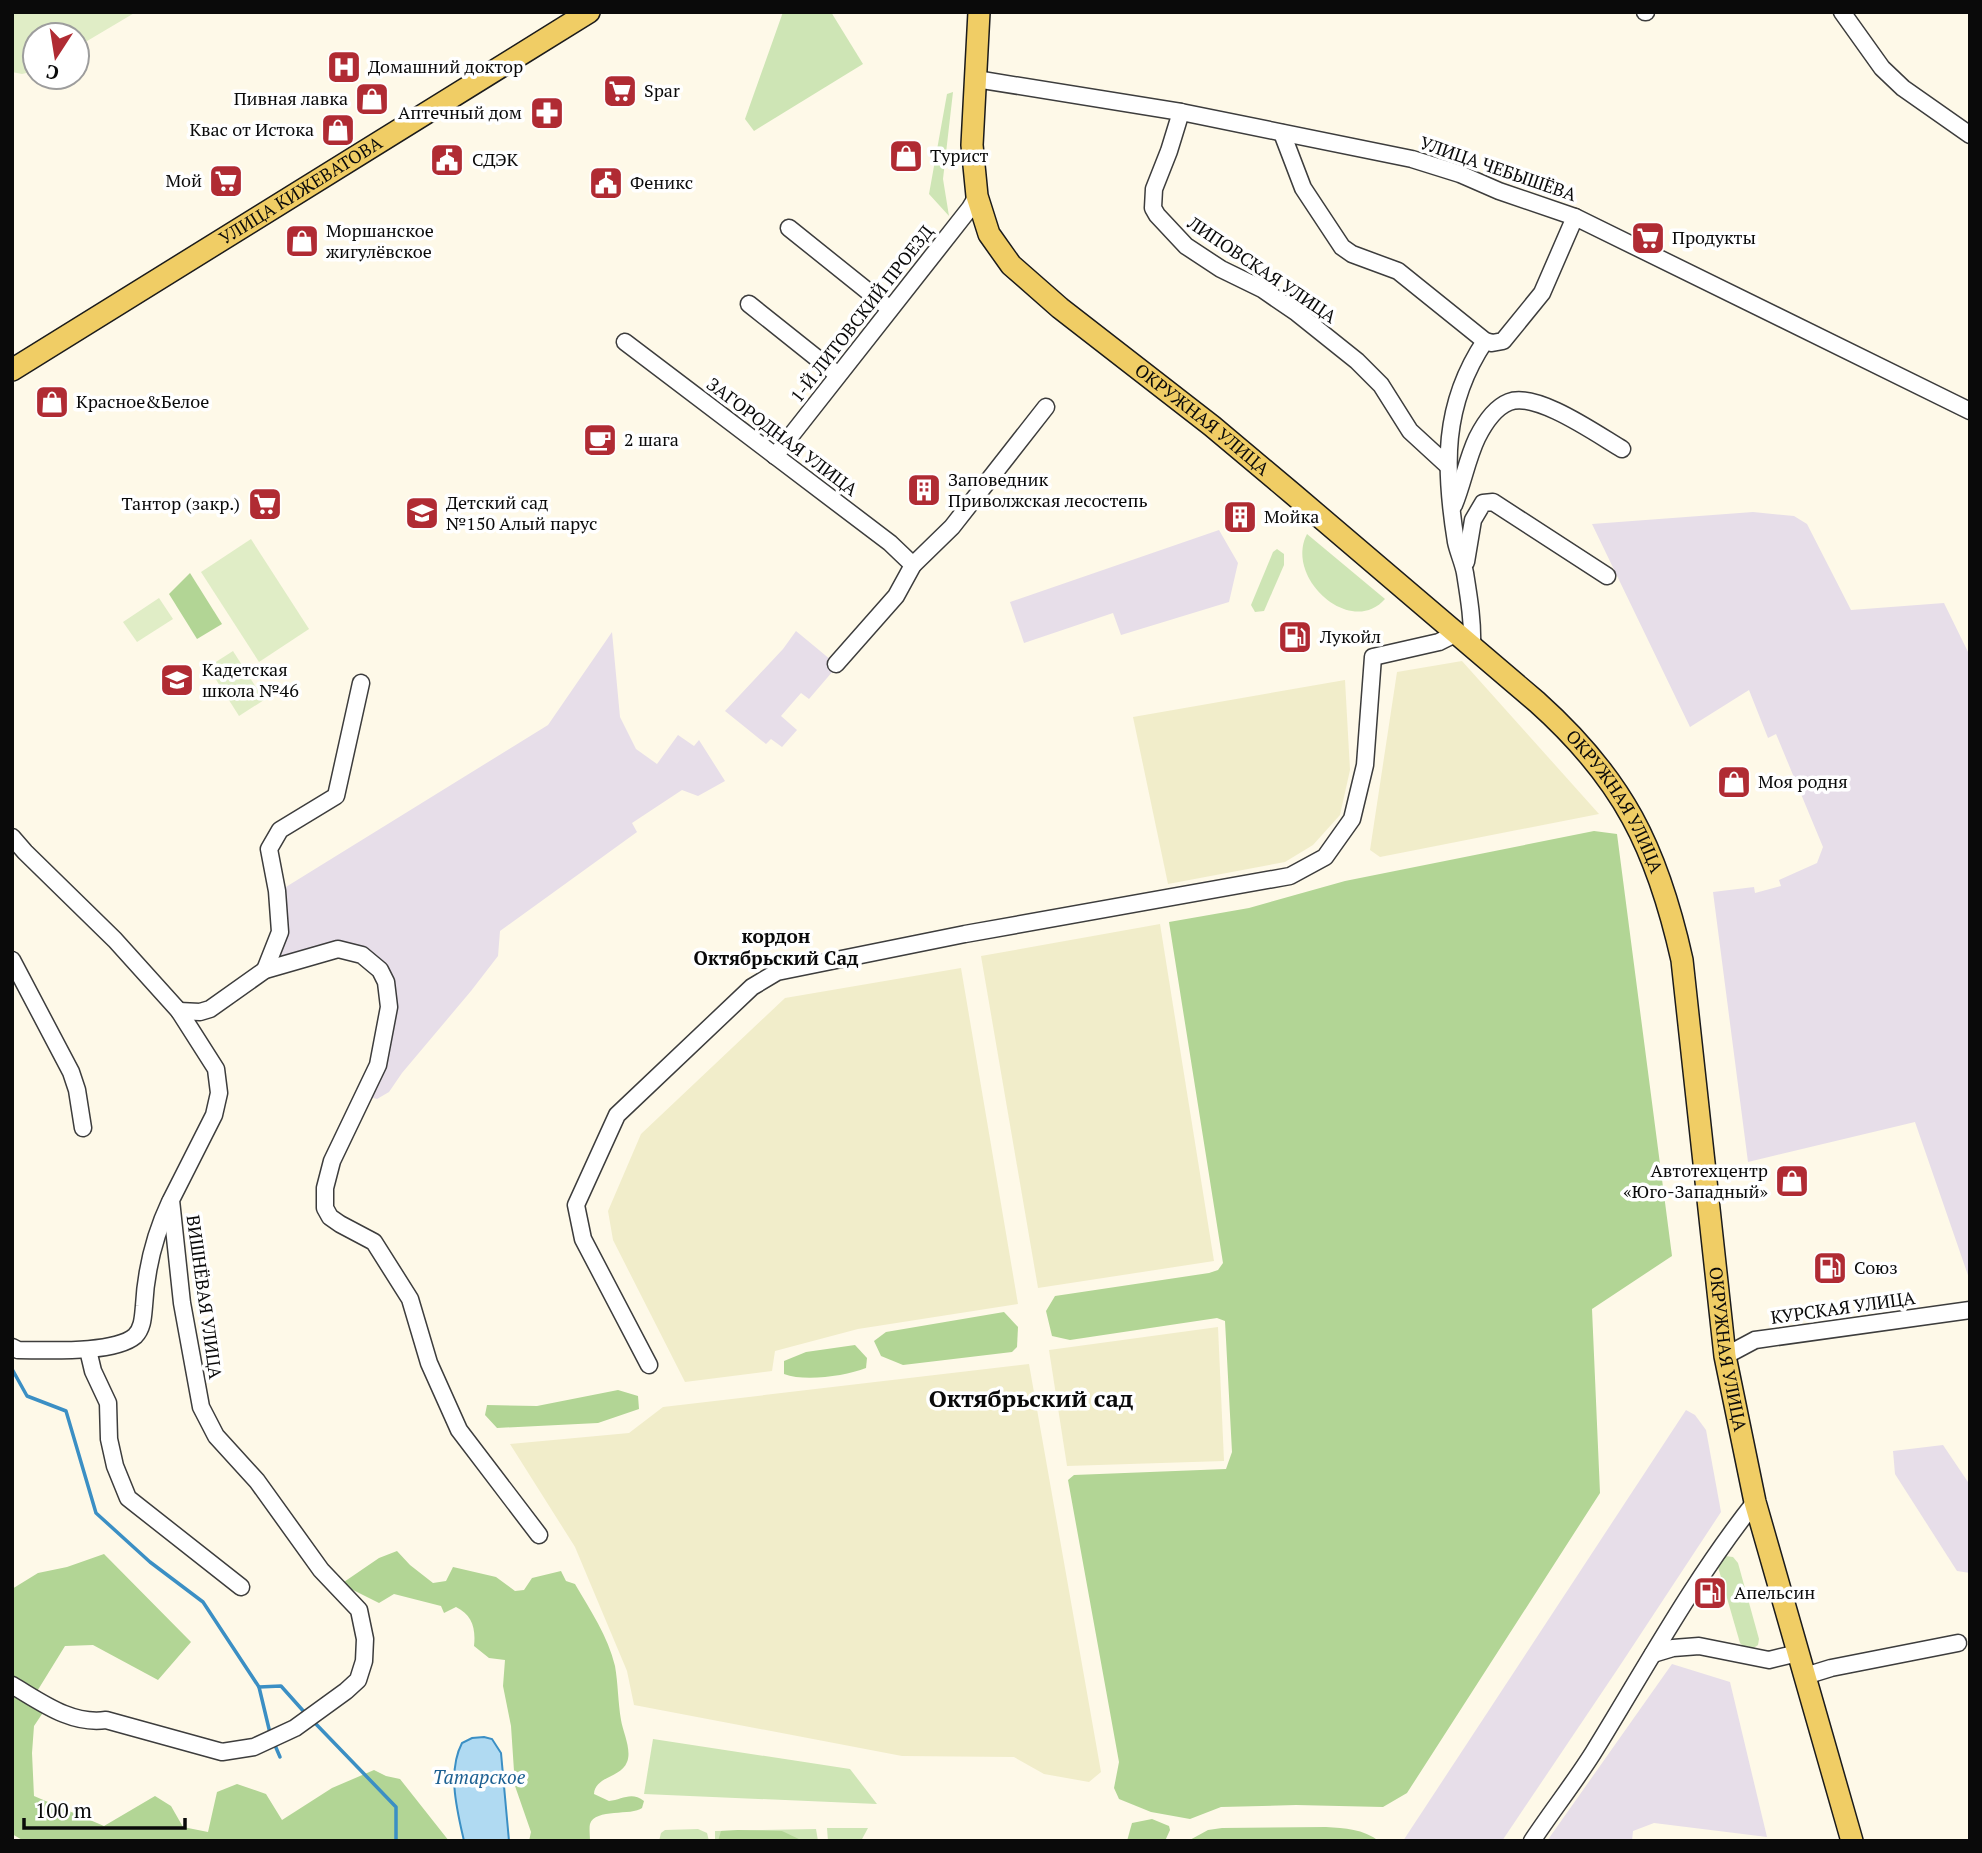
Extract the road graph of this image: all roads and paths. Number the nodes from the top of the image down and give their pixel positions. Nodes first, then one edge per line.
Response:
1 (589, 12) edge
2 (979, 12) edge
3 (1842, 12) edge
4 (976, 79) junction
5 (1181, 112) junction
6 (1282, 134) junction
7 (1970, 135) edge
8 (977, 196) junction
9 (1575, 216) junction
10 (789, 228) dead end
11 (749, 304) dead end
12 (890, 309) junction
13 (1485, 341) junction
14 (625, 342) dead end
15 (12, 370) edge
16 (838, 375) junction
17 (1046, 407) dead end
18 (1970, 411) edge
19 (1622, 449) dead end
20 (775, 456) junction
21 (1447, 465) junction
22 (1453, 507) junction
23 (913, 565) junction
24 (1465, 571) junction
25 (1607, 576) dead end
26 (1455, 634) junction
27 (1472, 647) junction
28 (836, 664) dead end
29 (361, 683) dead end
30 (12, 837) edge
31 (12, 960) edge
32 (265, 970) junction
33 (179, 1011) junction
34 (83, 1128) dead end
35 (171, 1200) junction
36 (1970, 1310) edge
37 (12, 1348) edge
38 (88, 1350) junction
39 (1725, 1356) junction
40 (649, 1365) dead end
41 (1755, 1502) junction
42 (539, 1535) dead end
43 (241, 1587) dead end
44 (1681, 1611) junction
45 (1958, 1643) dead end
46 (1699, 1646) junction
47 (1798, 1653) junction
48 (1653, 1654) junction
49 (1805, 1676) junction
50 (12, 1685) edge
51 (1532, 1841) edge
52 (1852, 1841) edge

1 - 15 main road, УЛИЦА КИЖЕВАТОВА
2 - 4 main road, ОКРУЖНАЯ УЛИЦА
3 - 7 street
4 - 5 street, УЛИЦА ЧЕБЫШЁВА
4 - 8 main road, ОКРУЖНАЯ УЛИЦА
5 - 6 street, УЛИЦА ЧЕБЫШЁВА
5 - 21 street, ЛИПОВСКАЯ УЛИЦА
6 - 9 street, УЛИЦА ЧЕБЫШЁВА
6 - 13 street
8 - 12 street, 1-Й ЛИТОВСКИЙ ПРОЕЗД
8 - 26 main road, ОКРУЖНАЯ УЛИЦА
9 - 13 street
9 - 18 street, УЛИЦА ЧЕБЫШЁВА
10 - 12 street
11 - 16 street
12 - 16 street, 1-Й ЛИТОВСКИЙ ПРОЕЗД
13 - 21 street
14 - 20 street, ЗАГОРОДНАЯ УЛИЦА
16 - 20 street, 1-Й ЛИТОВСКИЙ ПРОЕЗД
17 - 23 street
19 - 22 street
20 - 23 street, ЗАГОРОДНАЯ УЛИЦА
21 - 22 street
22 - 24 street
23 - 28 street
24 - 25 street
24 - 27 street
26 - 27 main road, ОКРУЖНАЯ УЛИЦА
26 - 40 street
27 - 39 main road, ОКРУЖНАЯ УЛИЦА
29 - 32 street
30 - 33 street, ВИШНЁВАЯ УЛИЦА
31 - 34 street
32 - 33 street
32 - 42 street
33 - 35 street, ВИШНЁВАЯ УЛИЦА
35 - 38 street
35 - 50 street, ВИШНЁВАЯ УЛИЦА
36 - 39 street, КУРСКАЯ УЛИЦА
37 - 38 street
38 - 43 street
39 - 41 main road, ОКРУЖНАЯ УЛИЦА
41 - 44 street
41 - 47 main road, ОКРУЖНАЯ УЛИЦА
44 - 46 street
44 - 48 street
45 - 49 street
46 - 47 street
46 - 48 street
47 - 49 main road, ОКРУЖНАЯ УЛИЦА
48 - 51 street
49 - 52 main road, ОКРУЖНАЯ УЛИЦА

